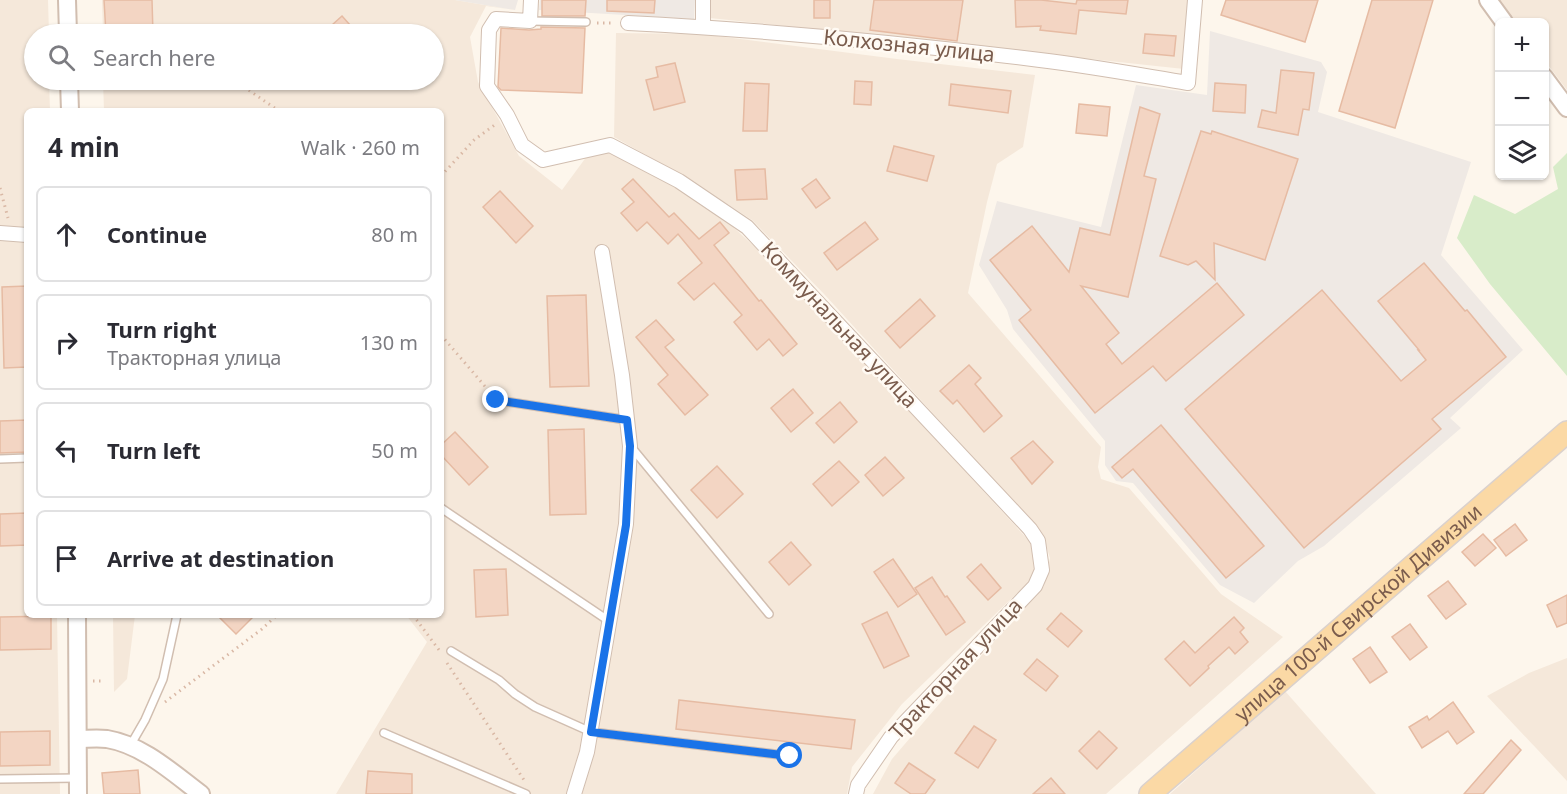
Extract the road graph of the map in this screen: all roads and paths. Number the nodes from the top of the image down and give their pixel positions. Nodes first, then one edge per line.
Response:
1 (67, 0) edge
2 (531, 0) edge
3 (703, 0) edge
4 (1195, 0) edge
5 (1488, 0) edge
6 (1501, 18) edge
7 (530, 21) junction
8 (586, 22) joint
9 (628, 23) joint
10 (68, 24) edge
11 (703, 27) junction
12 (1549, 83) edge
13 (69, 90) edge
14 (249, 90) edge
15 (70, 108) edge
16 (275, 108) edge
17 (1567, 108) edge
18 (507, 115) junction
19 (444, 173) edge
20 (0, 188) edge
21 (6, 234) edge
22 (24, 235) edge
23 (602, 252) dead end
24 (444, 339) edge
25 (496, 400) joint
26 (627, 420) junction
27 (1567, 432) edge
28 (630, 446) junction
29 (24, 458) edge
30 (0, 459) edge
31 (444, 510) edge
32 (1038, 540) joint
33 (769, 614) dead end
34 (77, 618) edge
35 (176, 618) edge
36 (274, 618) edge
37 (415, 618) edge
38 (609, 621) junction
39 (451, 651) dead end
40 (147, 716) junction
41 (591, 732) junction
42 (384, 733) dead end
43 (78, 739) junction
44 (130, 746) junction
45 (790, 756) dead end
46 (0, 779) edge
47 (527, 784) dead end
48 (78, 786) edge
49 (201, 794) edge
50 (526, 794) edge
51 (574, 794) edge
52 (856, 794) edge
53 (1150, 794) edge

1 - 10 street
2 - 7 street
3 - 11 street
4 - 11 street, Колхозная улица
5 - 6 street
7 - 8 lane
7 - 18 street
8 - 9 path
9 - 11 street, Колхозная улица
12 - 17 street
13 - 15 street
14 - 16 path
18 - 19 path
18 - 32 street, Коммунальная улица
20 - 21 path
21 - 22 street
23 - 26 street
24 - 25 path
25 - 26 lane
26 - 28 street
27 - 53 main road, улица 100-й Свирской Дивизии
28 - 33 lane
28 - 38 street
29 - 30 lane
31 - 38 lane
32 - 52 street, Тракторная улица
34 - 43 street
35 - 40 lane
36 - 40 path
37 - 47 path
38 - 41 street
39 - 41 lane
40 - 44 lane
41 - 45 lane
41 - 51 street
42 - 50 lane
43 - 44 street
43 - 48 street
44 - 49 street
46 - 48 lane

